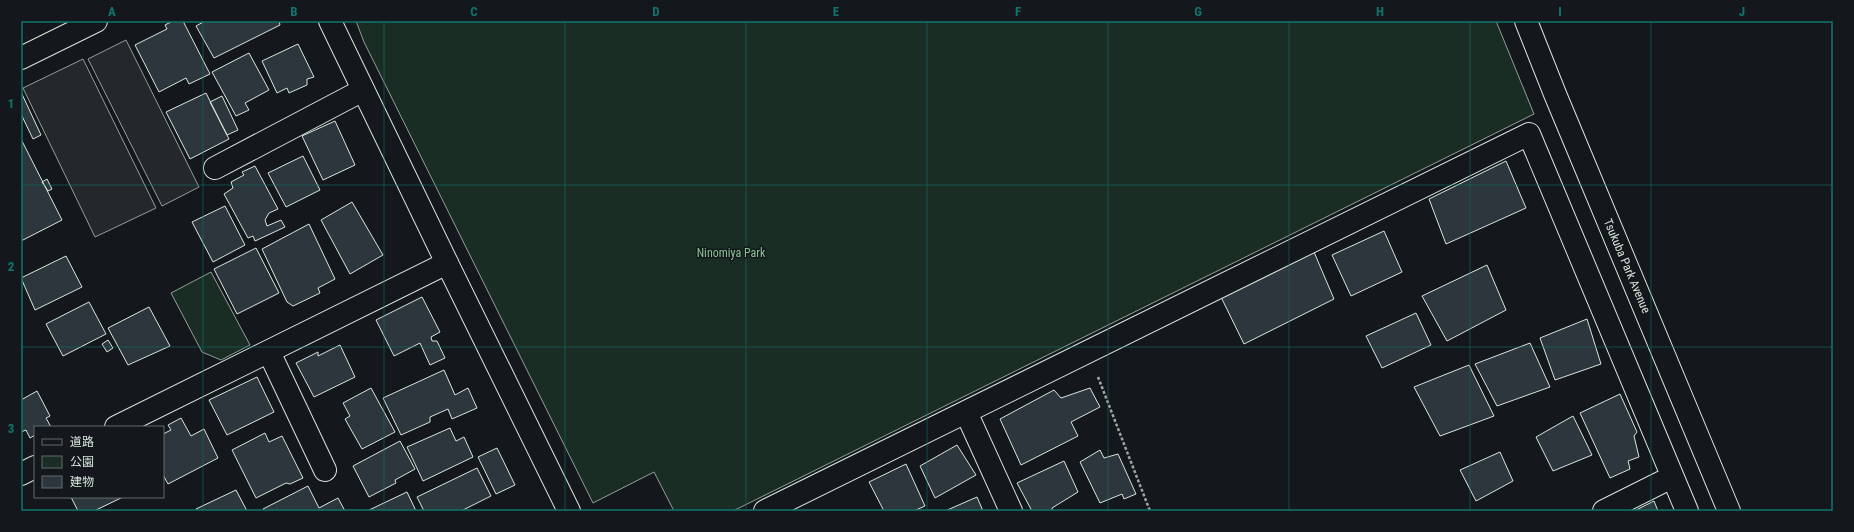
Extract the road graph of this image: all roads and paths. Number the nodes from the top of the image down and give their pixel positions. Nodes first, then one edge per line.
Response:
1 (96, 21) edge
2 (330, 21) edge
3 (1526, 21) edge
4 (21, 58) edge
5 (363, 90) junction
6 (215, 168) dead end
7 (447, 263) junction
8 (269, 352) junction
9 (1088, 352) junction
10 (966, 412) junction
11 (118, 426) edge
12 (34, 468) edge
13 (325, 470) dead end
14 (21, 474) edge
15 (1672, 477) junction
16 (569, 511) edge
17 (766, 511) edge
18 (1011, 511) edge
19 (1150, 511) edge
20 (1604, 511) edge
21 (1687, 511) edge
22 (1729, 511) edge

1 - 4 street
2 - 5 street
3 - 22 street, Tsukuba Park Avenue
5 - 6 street
5 - 7 street
7 - 8 street
7 - 16 street
8 - 11 street
8 - 13 street
9 - 10 street
9 - 15 street
9 - 19 path
10 - 17 street
10 - 18 street
12 - 14 street
15 - 20 street
15 - 21 street

